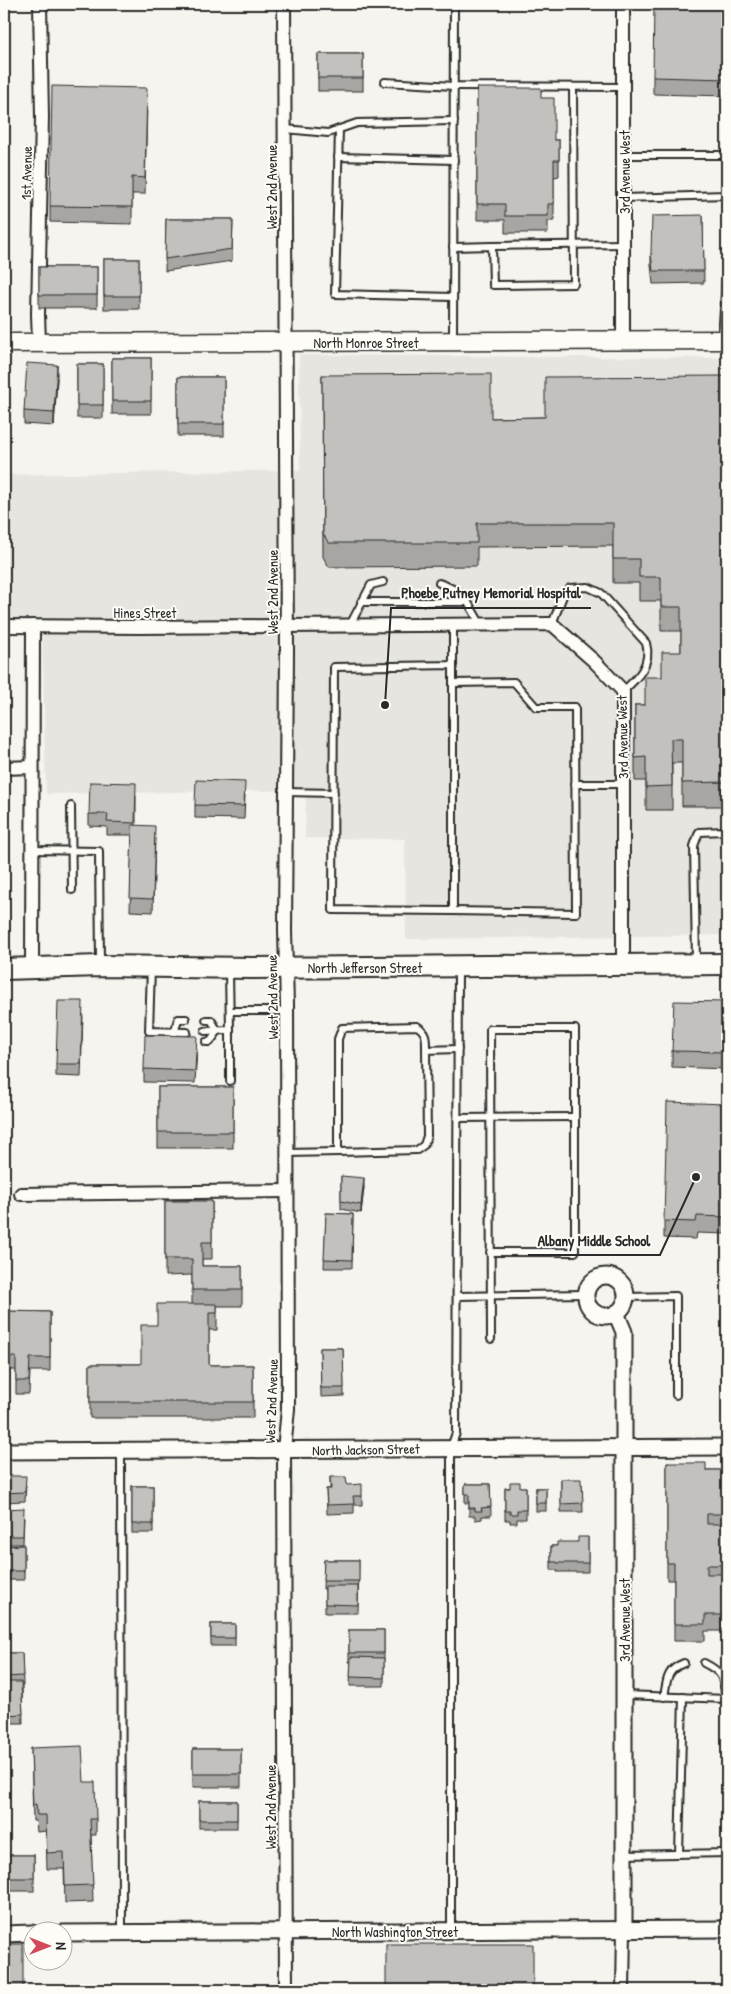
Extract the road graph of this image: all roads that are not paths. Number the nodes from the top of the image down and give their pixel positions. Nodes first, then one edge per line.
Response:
1 (40, 4) edge
2 (284, 4) edge
3 (454, 4) edge
4 (623, 4) edge
5 (385, 82) dead end
6 (454, 86) junction
7 (573, 87) junction
8 (624, 87) junction
9 (454, 121) junction
10 (285, 129) junction
11 (339, 129) junction
12 (624, 155) junction
13 (727, 155) edge
14 (338, 157) junction
15 (454, 160) junction
16 (624, 198) junction
17 (727, 225) edge
18 (624, 244) junction
19 (574, 245) junction
20 (492, 246) junction
21 (453, 247) junction
22 (727, 264) edge
23 (453, 297) junction
24 (725, 340) edge
25 (453, 341) junction
26 (623, 341) junction
27 (286, 342) junction
28 (4, 343) edge
29 (39, 343) junction
30 (383, 582) dead end
31 (439, 583) dead end
32 (361, 602) junction
33 (468, 602) junction
34 (481, 624) junction
35 (552, 624) junction
36 (350, 625) junction
37 (452, 625) junction
38 (4, 626) edge
39 (33, 626) junction
40 (286, 626) junction
41 (453, 665) junction
42 (453, 683) junction
43 (623, 691) junction
44 (32, 767) junction
45 (4, 768) edge
46 (575, 784) junction
47 (624, 784) junction
48 (286, 792) junction
49 (334, 793) junction
50 (71, 806) dead end
51 (727, 832) edge
52 (32, 850) junction
53 (72, 851) junction
54 (72, 890) dead end
55 (453, 911) junction
56 (727, 964) edge
57 (696, 965) junction
58 (100, 966) junction
59 (623, 966) junction
60 (151, 967) junction
61 (286, 967) junction
62 (458, 967) junction
63 (32, 968) junction
64 (229, 968) junction
65 (4, 969) edge
66 (230, 1011) junction
67 (287, 1011) junction
68 (186, 1019) dead end
69 (206, 1020) dead end
70 (230, 1030) junction
71 (205, 1031) dead end
72 (218, 1031) junction
73 (173, 1032) junction
74 (187, 1032) dead end
75 (178, 1042) edge
76 (206, 1042) dead end
77 (458, 1049) junction
78 (426, 1050) junction
79 (230, 1082) dead end
80 (575, 1117) junction
81 (458, 1118) junction
82 (490, 1118) junction
83 (338, 1152) junction
84 (287, 1153) junction
85 (287, 1191) junction
86 (22, 1194) dead end
87 (490, 1252) junction
88 (586, 1294) junction
89 (490, 1295) junction
90 (457, 1296) junction
91 (626, 1297) junction
92 (616, 1313) junction
93 (491, 1338) dead end
94 (676, 1395) dead end
95 (451, 1447) junction
96 (624, 1447) junction
97 (727, 1447) edge
98 (121, 1450) junction
99 (284, 1450) junction
100 (4, 1451) edge
101 (684, 1663) dead end
102 (704, 1663) dead end
103 (624, 1695) junction
104 (664, 1697) junction
105 (683, 1698) junction
106 (726, 1699) edge
107 (727, 1853) edge
108 (679, 1854) junction
109 (624, 1855) junction
110 (624, 1929) junction
111 (727, 1929) edge
112 (451, 1930) junction
113 (285, 1932) junction
114 (22, 1933) edge
115 (72, 1933) edge
116 (122, 1933) junction
117 (4, 1934) edge
118 (286, 1990) edge
119 (624, 1990) edge

1 - 29 street, 1st Avenue
2 - 10 street, West 2nd Avenue
3 - 6 lane
4 - 8 street, 3rd Avenue West
5 - 6 lane
6 - 7 lane
6 - 9 lane
7 - 8 lane
7 - 19 lane
8 - 12 street, 3rd Avenue West
9 - 11 lane
9 - 15 lane
10 - 11 lane
10 - 27 street, West 2nd Avenue
11 - 14 lane
12 - 13 lane
12 - 16 street, 3rd Avenue West
14 - 15 lane
14 - 23 lane
15 - 21 lane
16 - 17 lane
16 - 18 street, 3rd Avenue West
18 - 19 lane
18 - 26 street, 3rd Avenue West
19 - 20 lane
19 - 20 lane
20 - 21 lane
21 - 23 lane
22 - 24 lane
23 - 25 lane
24 - 26 main road, North Monroe Street
25 - 26 main road, North Monroe Street
25 - 27 main road, North Monroe Street
27 - 29 main road, North Monroe Street
27 - 40 street, West 2nd Avenue
28 - 29 main road, North Monroe Street
30 - 32 lane
31 - 33 lane
32 - 33 lane
32 - 36 lane
33 - 34 lane
34 - 35 street
34 - 37 street
35 - 43 street, 3rd Avenue West
35 - 43 lane
36 - 37 street
36 - 40 street
37 - 41 lane
38 - 39 street, Hines Street
39 - 40 street, Hines Street
39 - 44 street
40 - 48 street, West 2nd Avenue
41 - 42 lane
41 - 49 lane
42 - 46 lane
42 - 55 lane
43 - 47 street, 3rd Avenue West
44 - 45 street
44 - 52 street
46 - 47 lane
46 - 55 lane
47 - 59 street, 3rd Avenue West
48 - 49 lane
48 - 61 street, West 2nd Avenue
49 - 55 lane
50 - 53 lane
51 - 57 lane
52 - 53 lane
52 - 63 street
53 - 54 lane
53 - 58 lane
56 - 57 main road, North Jefferson Street
57 - 59 main road, North Jefferson Street
58 - 60 main road, North Jefferson Street
58 - 63 main road, North Jefferson Street
59 - 62 main road, North Jefferson Street
60 - 64 main road, North Jefferson Street
60 - 73 lane
61 - 62 main road, North Jefferson Street
61 - 64 main road, North Jefferson Street
61 - 67 street, West 2nd Avenue
62 - 77 lane
63 - 65 main road, North Jefferson Street
64 - 66 lane
66 - 67 lane
66 - 70 lane
67 - 84 street, West 2nd Avenue
68 - 73 lane
69 - 72 lane
70 - 72 lane
70 - 79 lane
71 - 72 lane
72 - 76 lane
73 - 74 lane
73 - 75 lane
77 - 78 lane
77 - 81 lane
78 - 83 lane
78 - 83 lane
80 - 82 lane
80 - 82 lane
80 - 87 lane
81 - 82 lane
81 - 90 lane
82 - 87 lane
83 - 84 lane
84 - 85 street, West 2nd Avenue
85 - 86 street
85 - 99 street, West 2nd Avenue
87 - 89 lane
88 - 89 lane
88 - 91 street
88 - 92 street
89 - 90 lane
89 - 93 lane
90 - 95 lane
91 - 92 street
91 - 94 lane
92 - 96 street, 3rd Avenue West
95 - 96 street, North Jackson Street
95 - 99 street, North Jackson Street
95 - 112 lane
96 - 97 street, North Jackson Street
96 - 103 street, 3rd Avenue West
98 - 99 street, North Jackson Street
98 - 100 street, North Jackson Street
98 - 116 lane
99 - 113 street, West 2nd Avenue
101 - 104 lane
102 - 106 lane
103 - 104 lane
103 - 109 street, 3rd Avenue West
104 - 105 lane
105 - 106 lane
105 - 108 lane
107 - 108 lane
108 - 109 lane
109 - 110 street, 3rd Avenue West
110 - 111 street, North Washington Street
110 - 112 street, North Washington Street
110 - 119 street
112 - 113 street, North Washington Street
113 - 116 street, North Washington Street
113 - 118 street, West 2nd Avenue
114 - 117 street
115 - 116 street, North Washington Street

